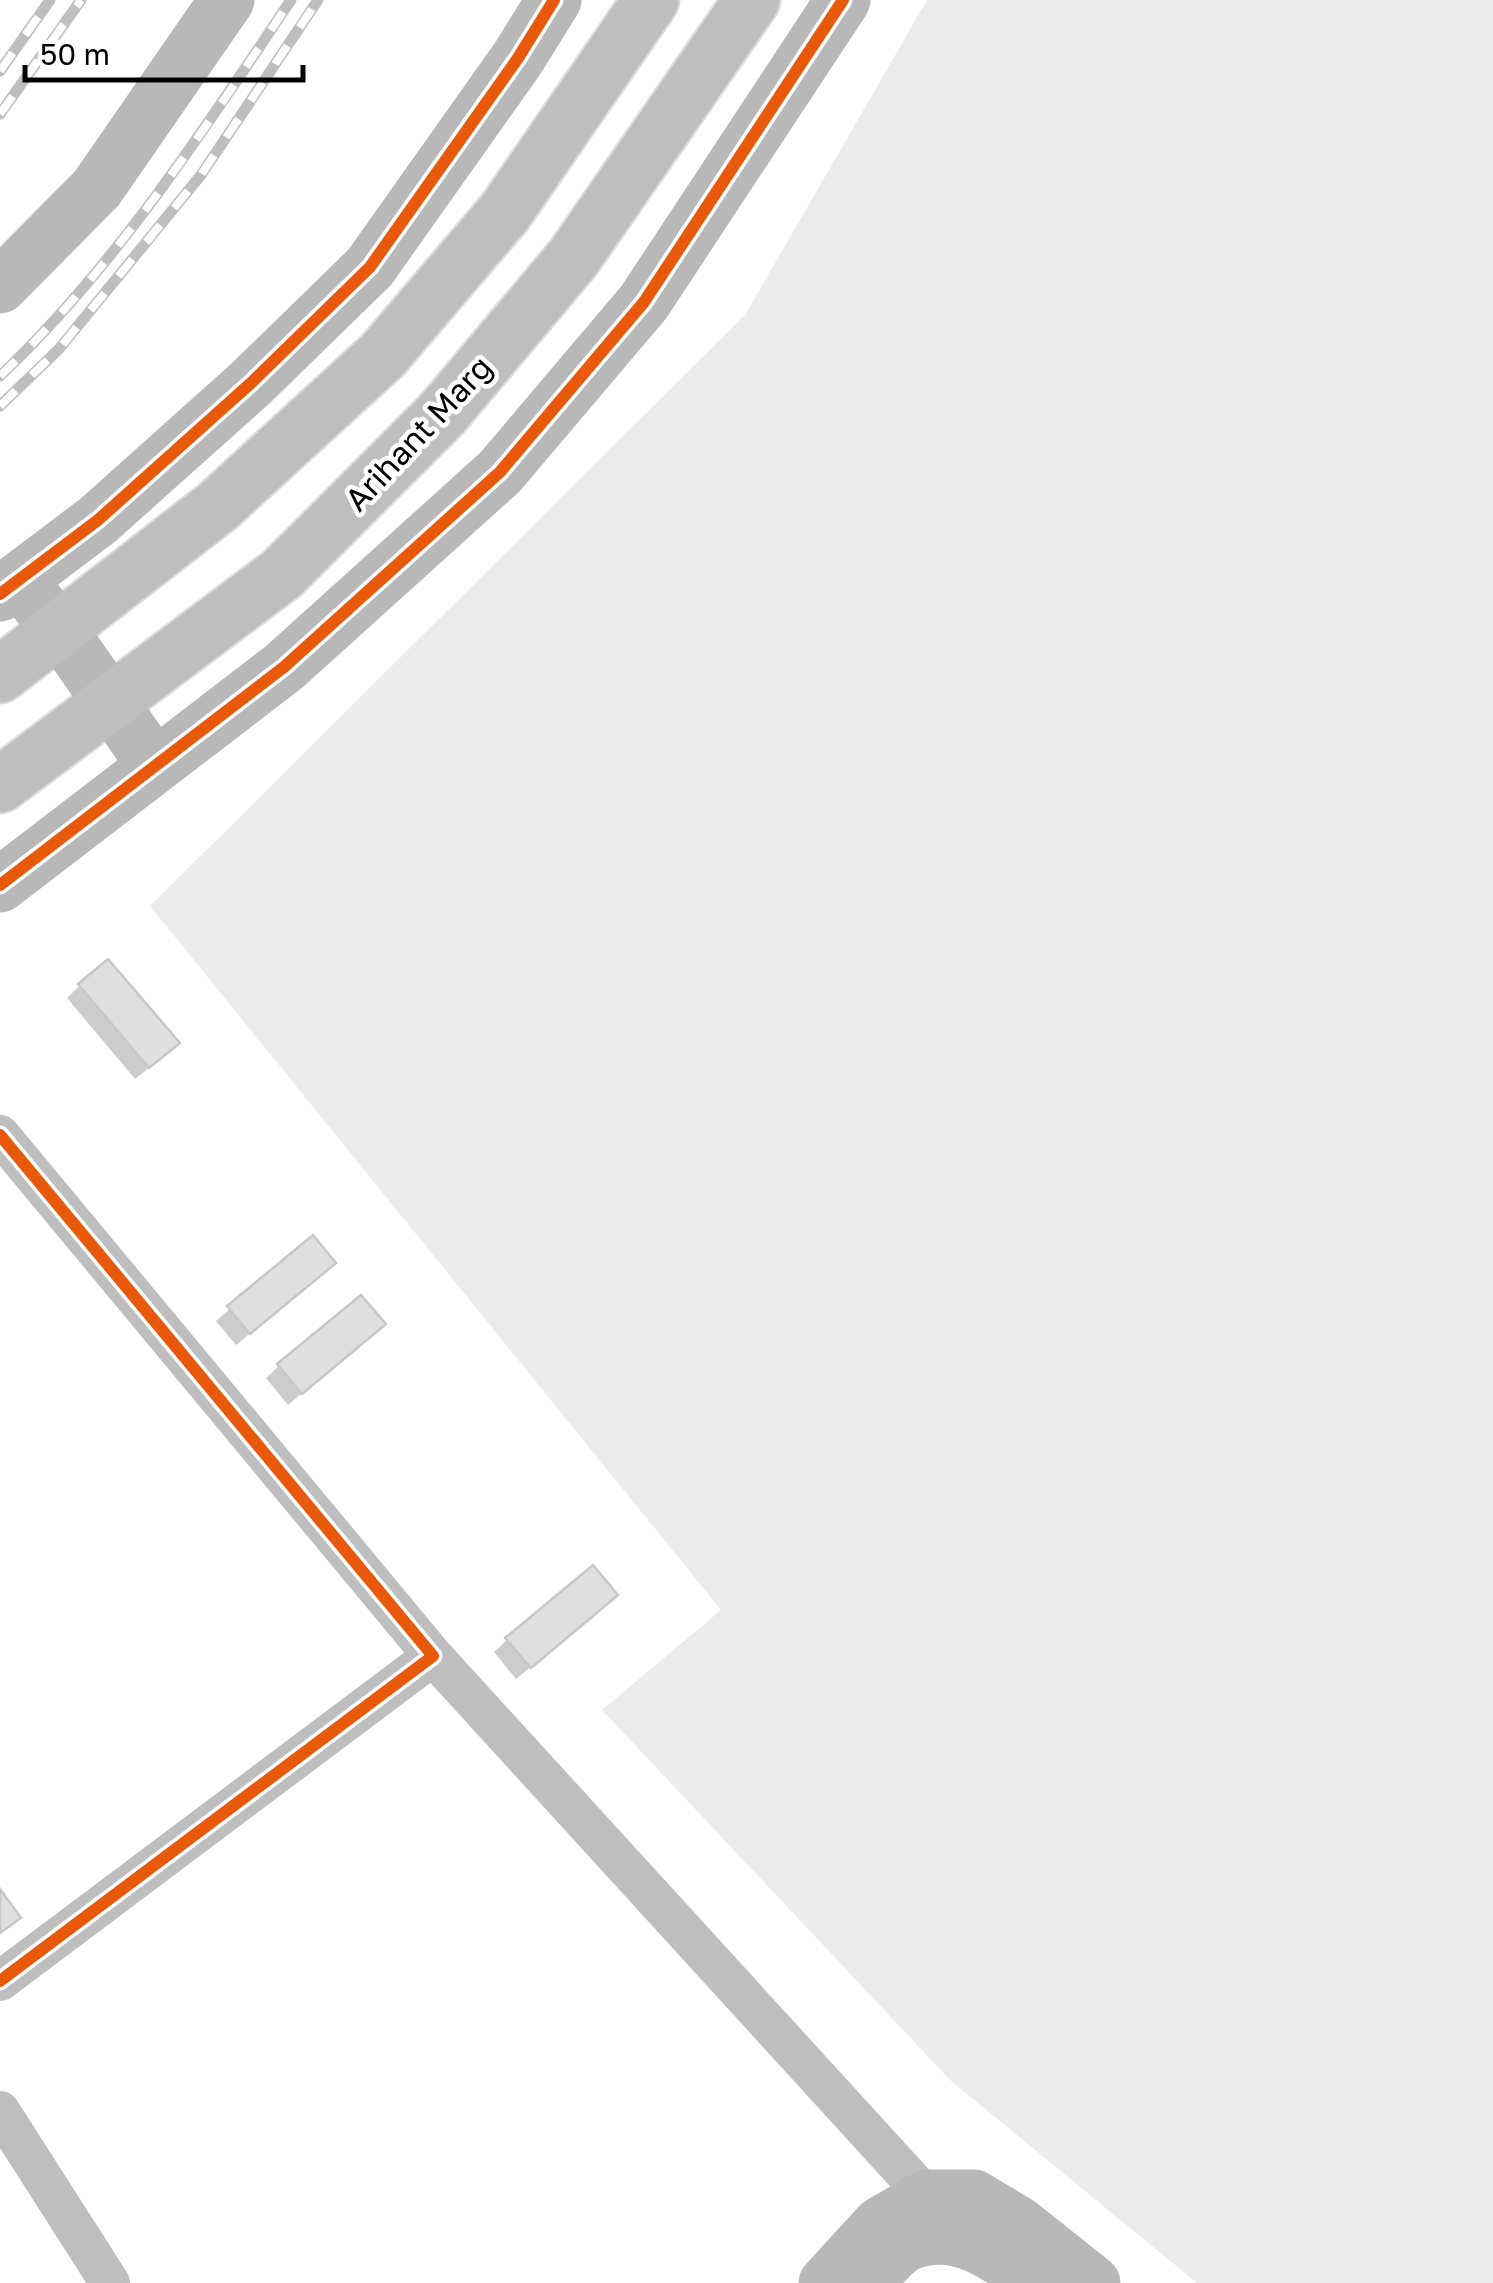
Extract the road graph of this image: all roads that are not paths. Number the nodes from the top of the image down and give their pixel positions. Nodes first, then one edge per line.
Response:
1 (226, 0) edge
2 (554, 0) edge
3 (650, 0) edge
4 (752, 0) edge
5 (843, 0) edge
6 (97, 188) junction
7 (0, 232) edge
8 (0, 286) edge
9 (9, 587) edge
10 (59, 629) junction
11 (0, 674) edge
12 (111, 702) junction
13 (155, 766) junction
14 (0, 785) edge
15 (0, 885) edge
16 (0, 1135) edge
17 (433, 1656) junction
18 (0, 1981) edge
19 (0, 2110) edge
20 (927, 2197) junction
21 (110, 2283) edge
22 (826, 2283) edge
23 (865, 2283) edge
24 (1034, 2283) edge
25 (1092, 2283) edge

1 - 6 street
2 - 9 street
3 - 10 main road
4 - 12 main road, Arihant Marg
5 - 13 street
6 - 7 street
6 - 8 street
9 - 10 street
10 - 11 main road
10 - 12 street
12 - 13 street
12 - 14 main road, Arihant Marg
13 - 15 street
16 - 17 street
17 - 18 street
17 - 20 street
19 - 21 street
20 - 22 street
20 - 25 street
23 - 24 street

